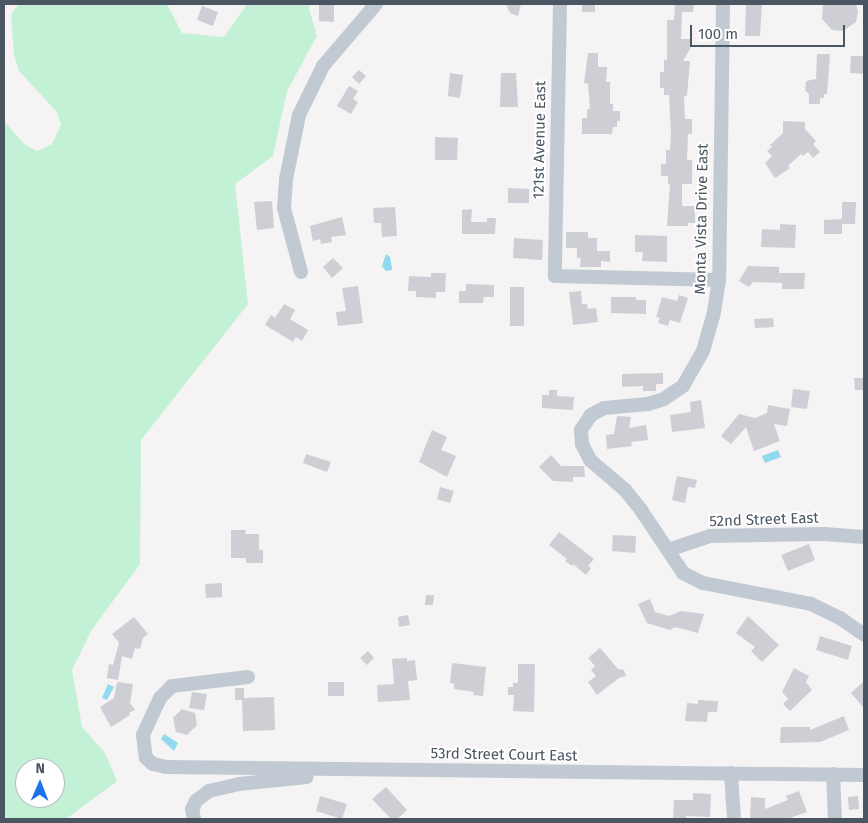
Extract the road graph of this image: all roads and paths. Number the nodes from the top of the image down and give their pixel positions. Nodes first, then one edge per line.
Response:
1 (376, 4) edge
2 (560, 4) edge
3 (723, 4) edge
4 (301, 272) dead end
5 (719, 280) junction
6 (864, 537) edge
7 (668, 550) junction
8 (864, 634) edge
9 (248, 677) dead end
10 (360, 770) junction
11 (732, 773) junction
12 (833, 774) junction
13 (864, 775) edge
14 (194, 819) edge
15 (734, 819) edge
16 (835, 819) edge

1 - 4 street
2 - 5 street, 121st Avenue East
3 - 5 street, Monta Vista Drive East
5 - 7 street, Monta Vista Drive East
6 - 7 street, 52nd Street East
7 - 8 street, Monta Vista Drive East
9 - 10 street, 53rd Street Court East
10 - 11 street, 53rd Street Court East
10 - 14 street
11 - 12 street, 53rd Street Court East
11 - 15 street
12 - 13 street, 53rd Street Court East
12 - 16 street

